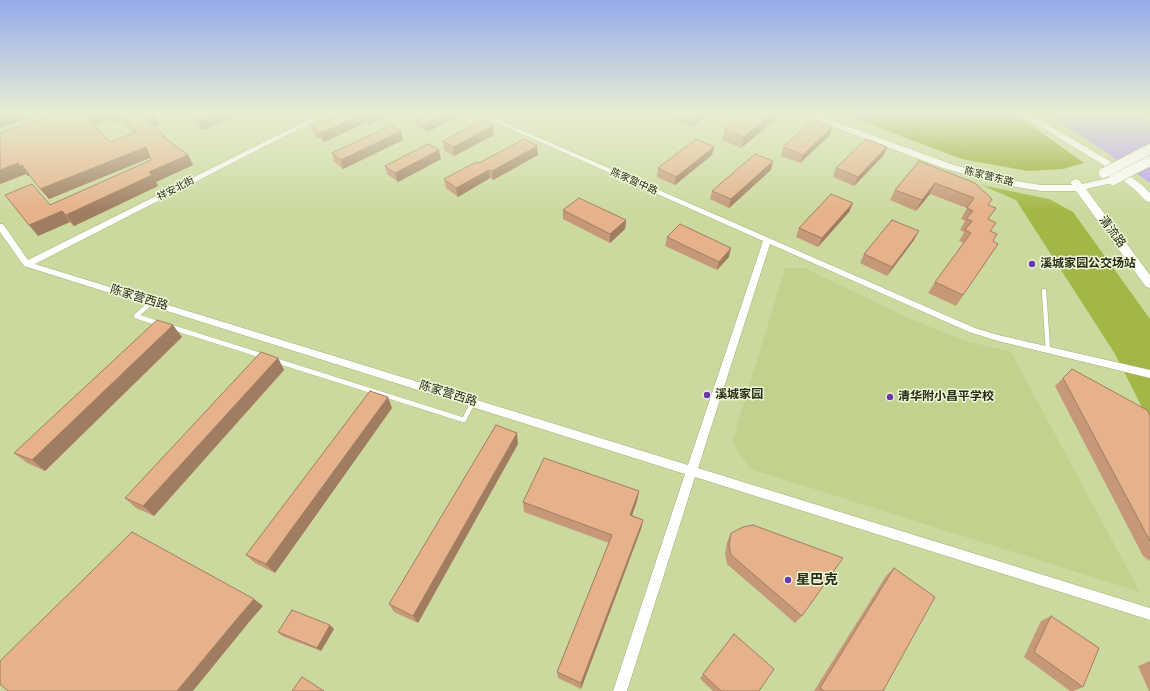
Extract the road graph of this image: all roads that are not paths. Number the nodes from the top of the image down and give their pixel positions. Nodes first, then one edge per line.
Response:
1 (261, 146) edge
2 (553, 146) edge
3 (894, 146) edge
4 (912, 146) edge
5 (1078, 146) edge
6 (1150, 149) edge
7 (1150, 161) edge
8 (1076, 184) junction
9 (1150, 200) edge
10 (0, 226) edge
11 (767, 240) junction
12 (27, 264) junction
13 (1150, 284) edge
14 (1044, 291) dead end
15 (152, 302) junction
16 (1048, 350) junction
17 (1150, 374) edge
18 (473, 402) junction
19 (692, 470) junction
20 (1150, 614) edge
21 (620, 691) edge

1 - 12 street, 祥安北街
2 - 11 street, 陈家营中路
3 - 8 street, 陈家营东路
4 - 8 street, 陈家营东路
5 - 9 street
6 - 8 street, 陈家营东路, bridge
7 - 8 street, 陈家营东路, bridge
8 - 13 street, 清流路
10 - 12 street
11 - 16 street, 陈家营中路
11 - 19 street
12 - 15 street, 陈家营西路
14 - 16 lane
15 - 18 street, 陈家营西路
15 - 18 lane
16 - 17 street, 陈家营中路
18 - 19 street, 陈家营西路
19 - 20 street, 陈家营西路
19 - 21 street

